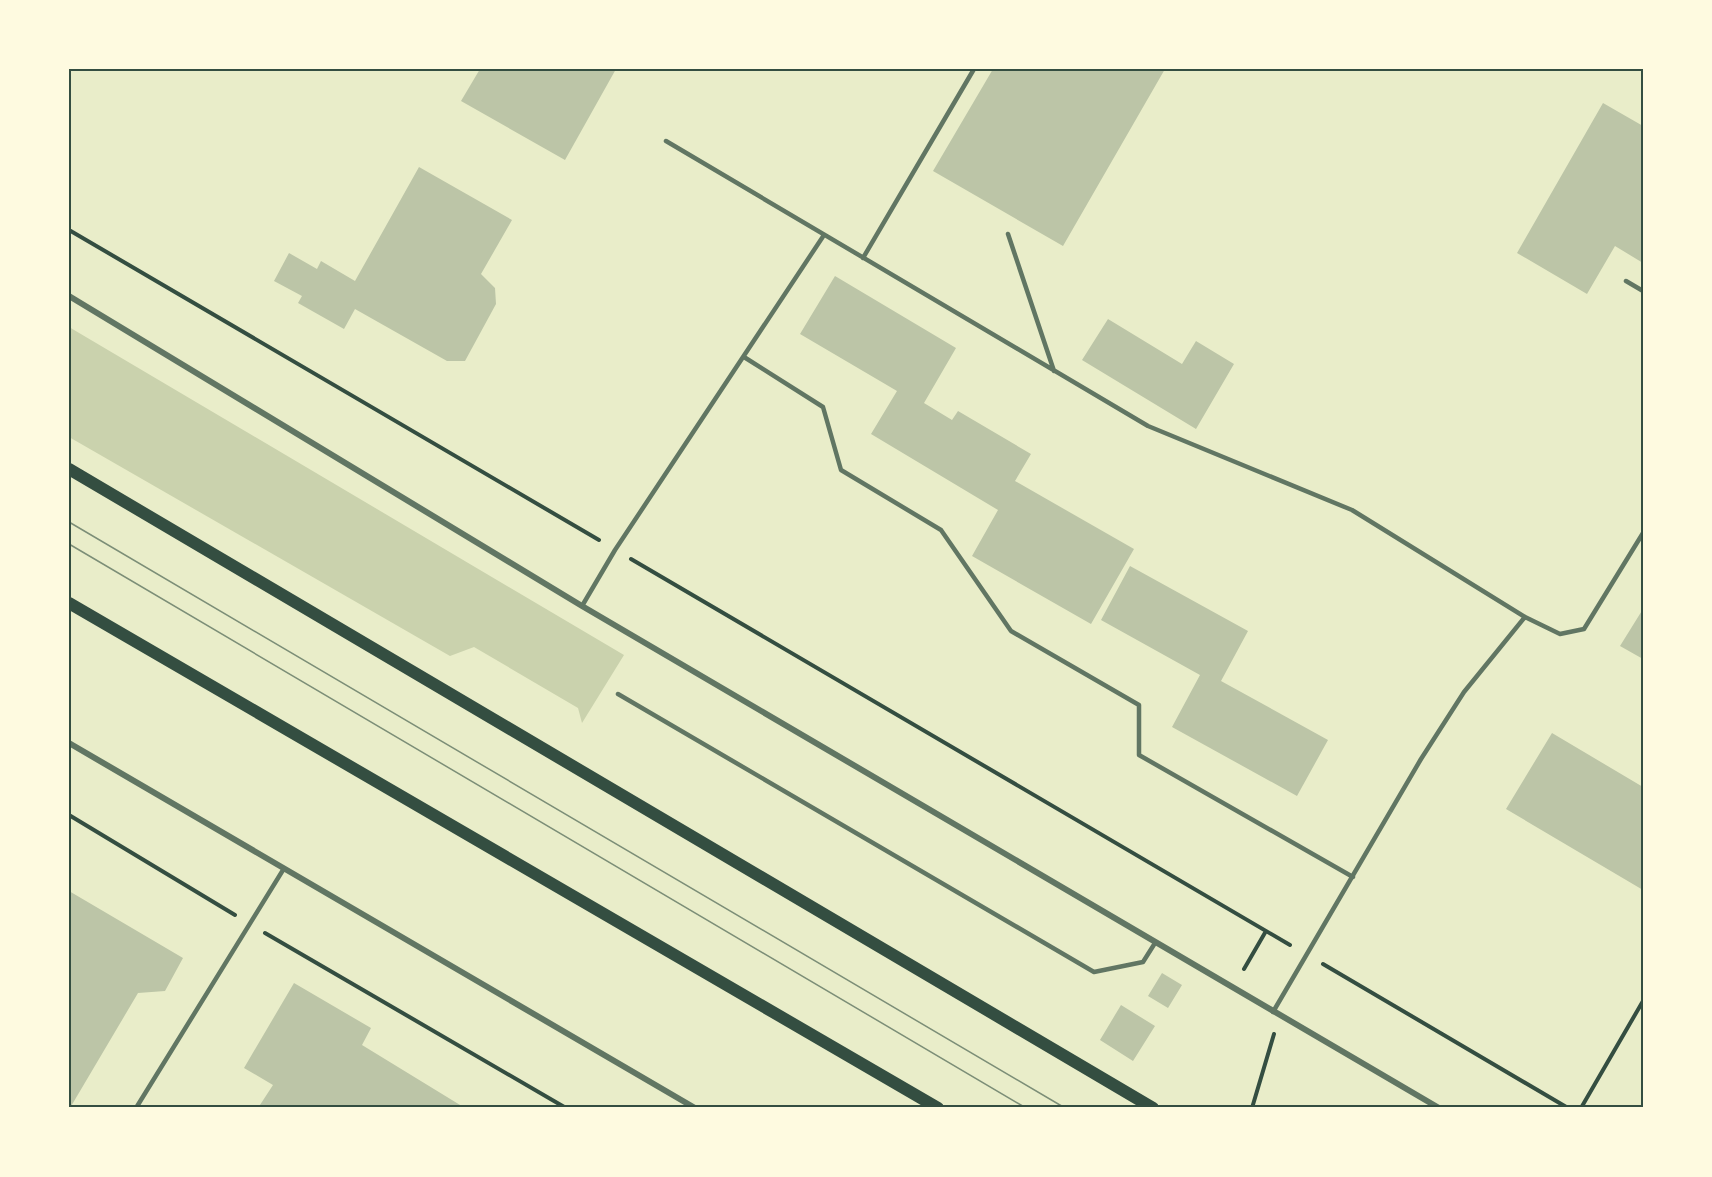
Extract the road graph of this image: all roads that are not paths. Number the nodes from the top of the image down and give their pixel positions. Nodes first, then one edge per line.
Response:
1 (974, 69) edge
2 (666, 141) dead end
3 (1008, 234) dead end
4 (824, 235) junction
5 (863, 258) junction
6 (1626, 280) dead end
7 (1643, 291) edge
8 (69, 296) edge
9 (744, 357) junction
10 (1054, 371) junction
11 (69, 469) edge
12 (1643, 533) edge
13 (69, 603) edge
14 (582, 606) junction
15 (1525, 617) junction
16 (618, 694) dead end
17 (69, 743) edge
18 (283, 870) junction
19 (1353, 877) junction
20 (1155, 943) junction
21 (1276, 1014) junction
22 (136, 1108) edge
23 (695, 1108) edge
24 (938, 1108) edge
25 (1153, 1108) edge
26 (1439, 1108) edge

1 - 5 lane
2 - 4 lane
3 - 10 lane
4 - 5 lane
4 - 9 lane
5 - 10 lane
6 - 7 lane
8 - 14 street
9 - 14 lane
9 - 19 lane
10 - 15 lane
11 - 25 main road
12 - 15 lane
13 - 24 main road
14 - 20 street
15 - 19 lane
16 - 20 lane
17 - 18 street
18 - 22 lane
18 - 23 street
19 - 21 lane
20 - 21 street
21 - 26 street

